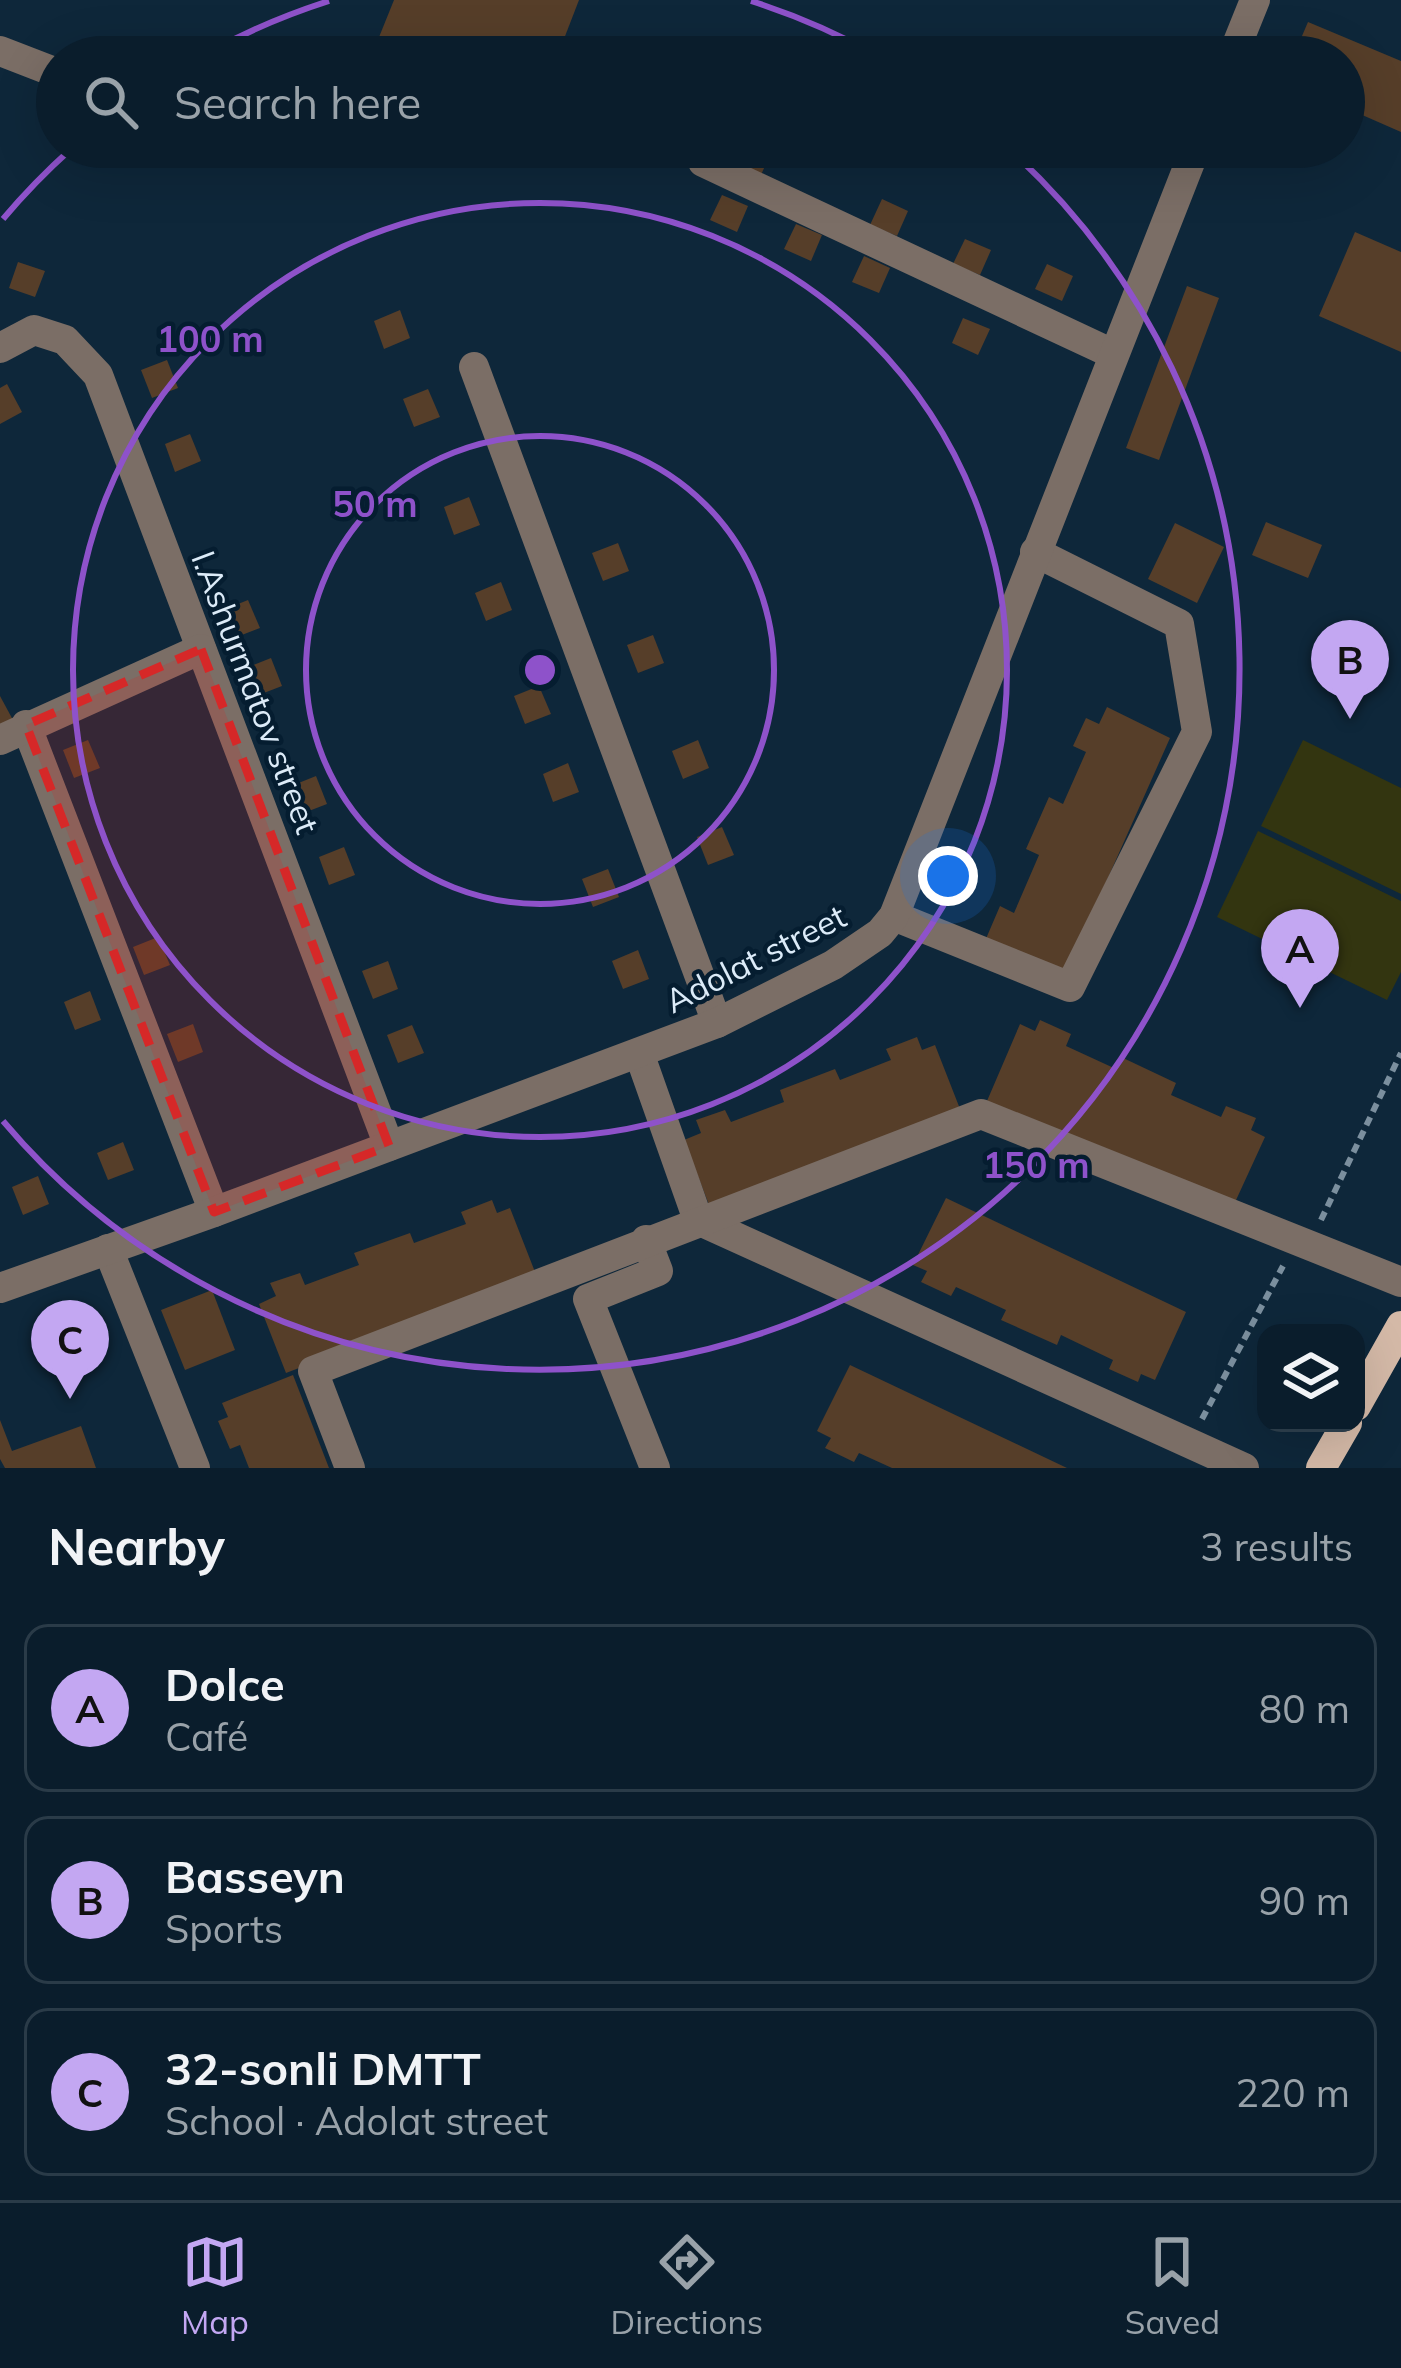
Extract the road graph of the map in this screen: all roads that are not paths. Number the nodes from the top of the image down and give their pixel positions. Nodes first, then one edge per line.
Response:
1 (1255, 0) edge
2 (1240, 36) edge
3 (0, 51) edge
4 (36, 66) edge
5 (716, 168) edge
6 (1188, 168) edge
7 (0, 348) edge
8 (1113, 354) junction
9 (474, 367) dead end
10 (1035, 552) junction
11 (201, 649) junction
12 (13, 732) edge
13 (894, 916) junction
14 (717, 1023) junction
15 (639, 1053) junction
16 (389, 1146) junction
17 (214, 1212) junction
18 (698, 1220) junction
19 (646, 1240) junction
20 (108, 1249) junction
21 (1401, 1282) edge
22 (0, 1288) edge
23 (1401, 1326) edge
24 (1365, 1390) edge
25 (1342, 1432) edge
26 (195, 1468) edge
27 (350, 1468) edge
28 (655, 1468) edge
29 (1244, 1468) edge
30 (1322, 1468) edge

1 - 2 street
3 - 4 street
5 - 8 street
6 - 8 street, Adolat street
7 - 11 street, I.Ashurmatov street
8 - 10 street, Adolat street
9 - 14 street
10 - 13 street, Adolat street
10 - 13 street
11 - 12 street
11 - 16 street, I.Ashurmatov street
12 - 17 street
13 - 14 street, Adolat street
14 - 15 street, Adolat street
15 - 16 street, Adolat street
15 - 18 street
16 - 17 street, Adolat street
17 - 20 street, Adolat street
18 - 19 street
18 - 21 street
18 - 29 street
19 - 27 street
19 - 28 street
20 - 22 street, Adolat street
20 - 26 street
23 - 24 main road
25 - 30 main road

